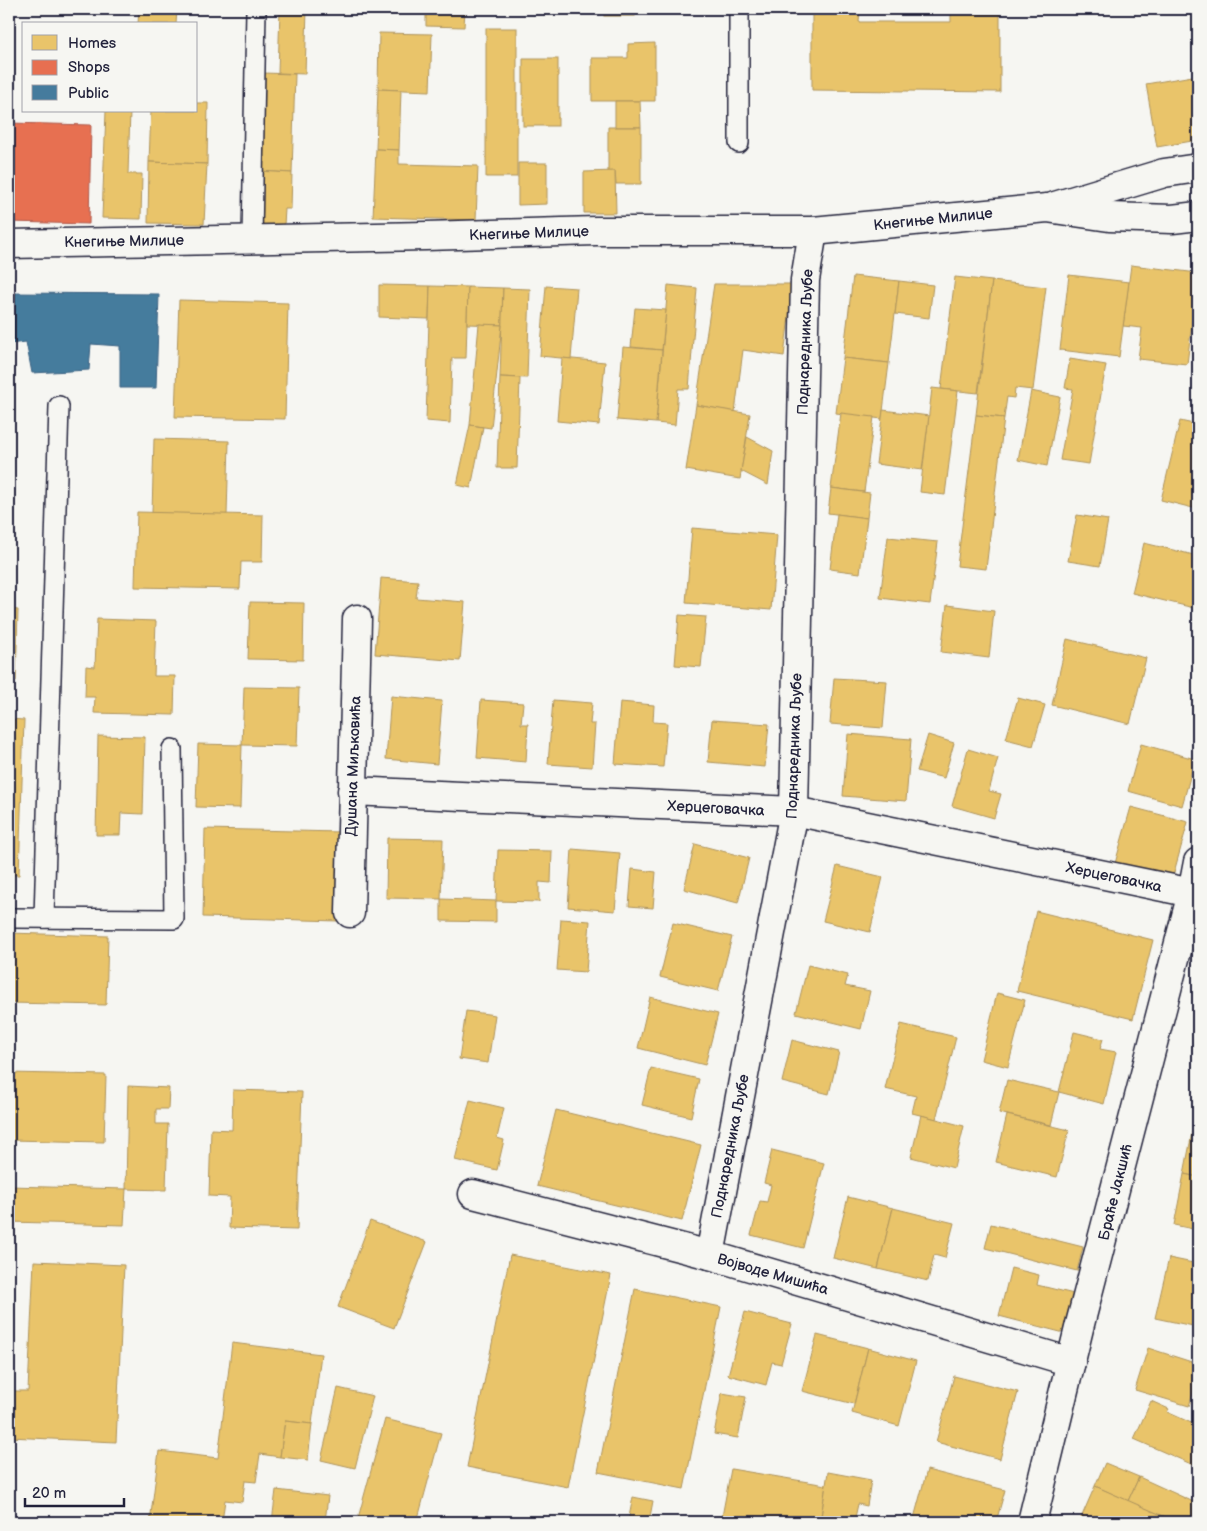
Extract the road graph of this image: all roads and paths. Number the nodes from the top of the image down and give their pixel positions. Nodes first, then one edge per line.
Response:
1 (256, 9) edge
2 (738, 9) edge
3 (740, 143) dead end
4 (1198, 168) edge
5 (1047, 208) junction
6 (1198, 216) edge
7 (813, 231) junction
8 (252, 238) junction
9 (9, 244) edge
10 (59, 406) dead end
11 (357, 619) dead end
12 (172, 749) dead end
13 (352, 791) junction
14 (794, 811) junction
15 (1198, 862) edge
16 (1192, 893) junction
17 (350, 913) dead end
18 (9, 918) edge
19 (44, 918) junction
20 (473, 1194) dead end
21 (710, 1255) junction
22 (1071, 1362) junction
23 (1032, 1522) edge

1 - 8 lane
2 - 3 lane
4 - 5 street
5 - 6 street
5 - 7 street, Кнегиње Милице
7 - 8 street, Кнегиње Милице
7 - 14 street, Поднаредника Љубе
8 - 9 street, Кнегиње Милице
10 - 19 lane
11 - 13 street, Душана Миљковића
12 - 19 lane
13 - 14 street, Херцеговачка
13 - 17 street, Душана Миљковића
14 - 16 street, Херцеговачка
14 - 21 street, Поднаредника Љубе
15 - 16 street, Браће Јакшић
16 - 22 street, Браће Јакшић
18 - 19 lane
20 - 21 street, Војводе Мишића
21 - 22 street, Војводе Мишића
22 - 23 street, Браће Јакшић

